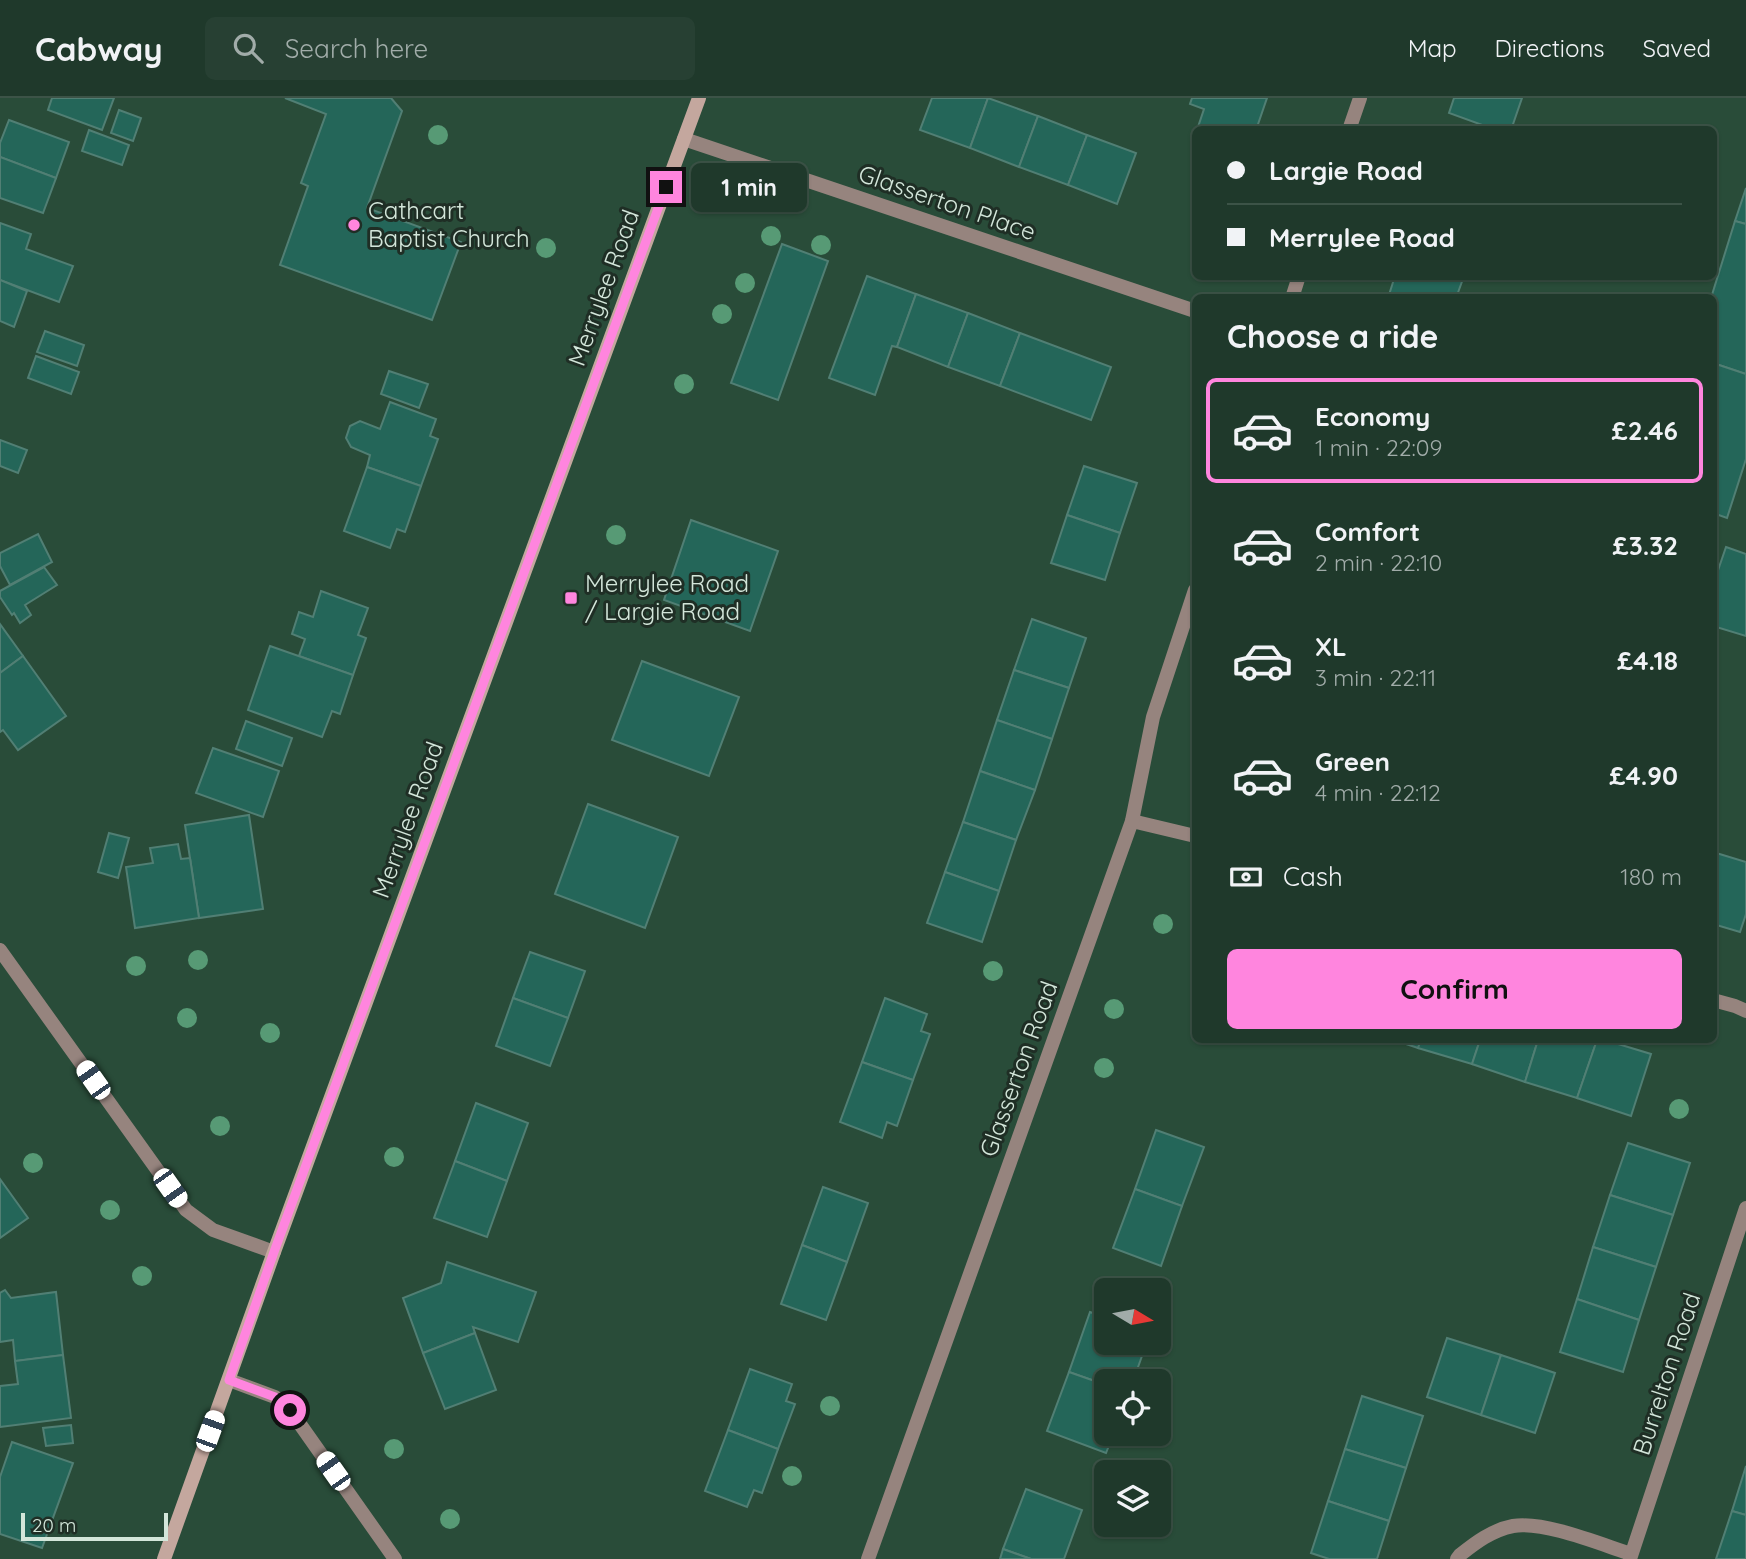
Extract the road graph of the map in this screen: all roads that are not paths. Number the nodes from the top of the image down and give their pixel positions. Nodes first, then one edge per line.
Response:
1 (699, 98) edge
2 (1360, 98) edge
3 (1350, 126) edge
4 (684, 139) junction
5 (1192, 310) edge
6 (1192, 599) edge
7 (1132, 821) junction
8 (1192, 835) edge
9 (0, 950) edge
10 (1717, 1001) edge
11 (1746, 1011) edge
12 (1746, 1208) edge
13 (274, 1252) junction
14 (229, 1380) junction
15 (1631, 1556) edge
16 (164, 1559) edge
17 (395, 1559) edge
18 (868, 1559) edge
19 (1457, 1559) edge

1 - 4 main road, Merrylee Road
2 - 3 street
4 - 5 street, Glasserton Place
4 - 13 main road, Merrylee Road
6 - 7 street, Glasserton Road
7 - 8 street
7 - 18 street, Glasserton Road
9 - 13 street
10 - 11 street
12 - 15 street, Burrelton Road
13 - 14 main road, Merrylee Road
14 - 16 main road, Merrylee Road
14 - 17 street
15 - 19 street, Burrelton Road

